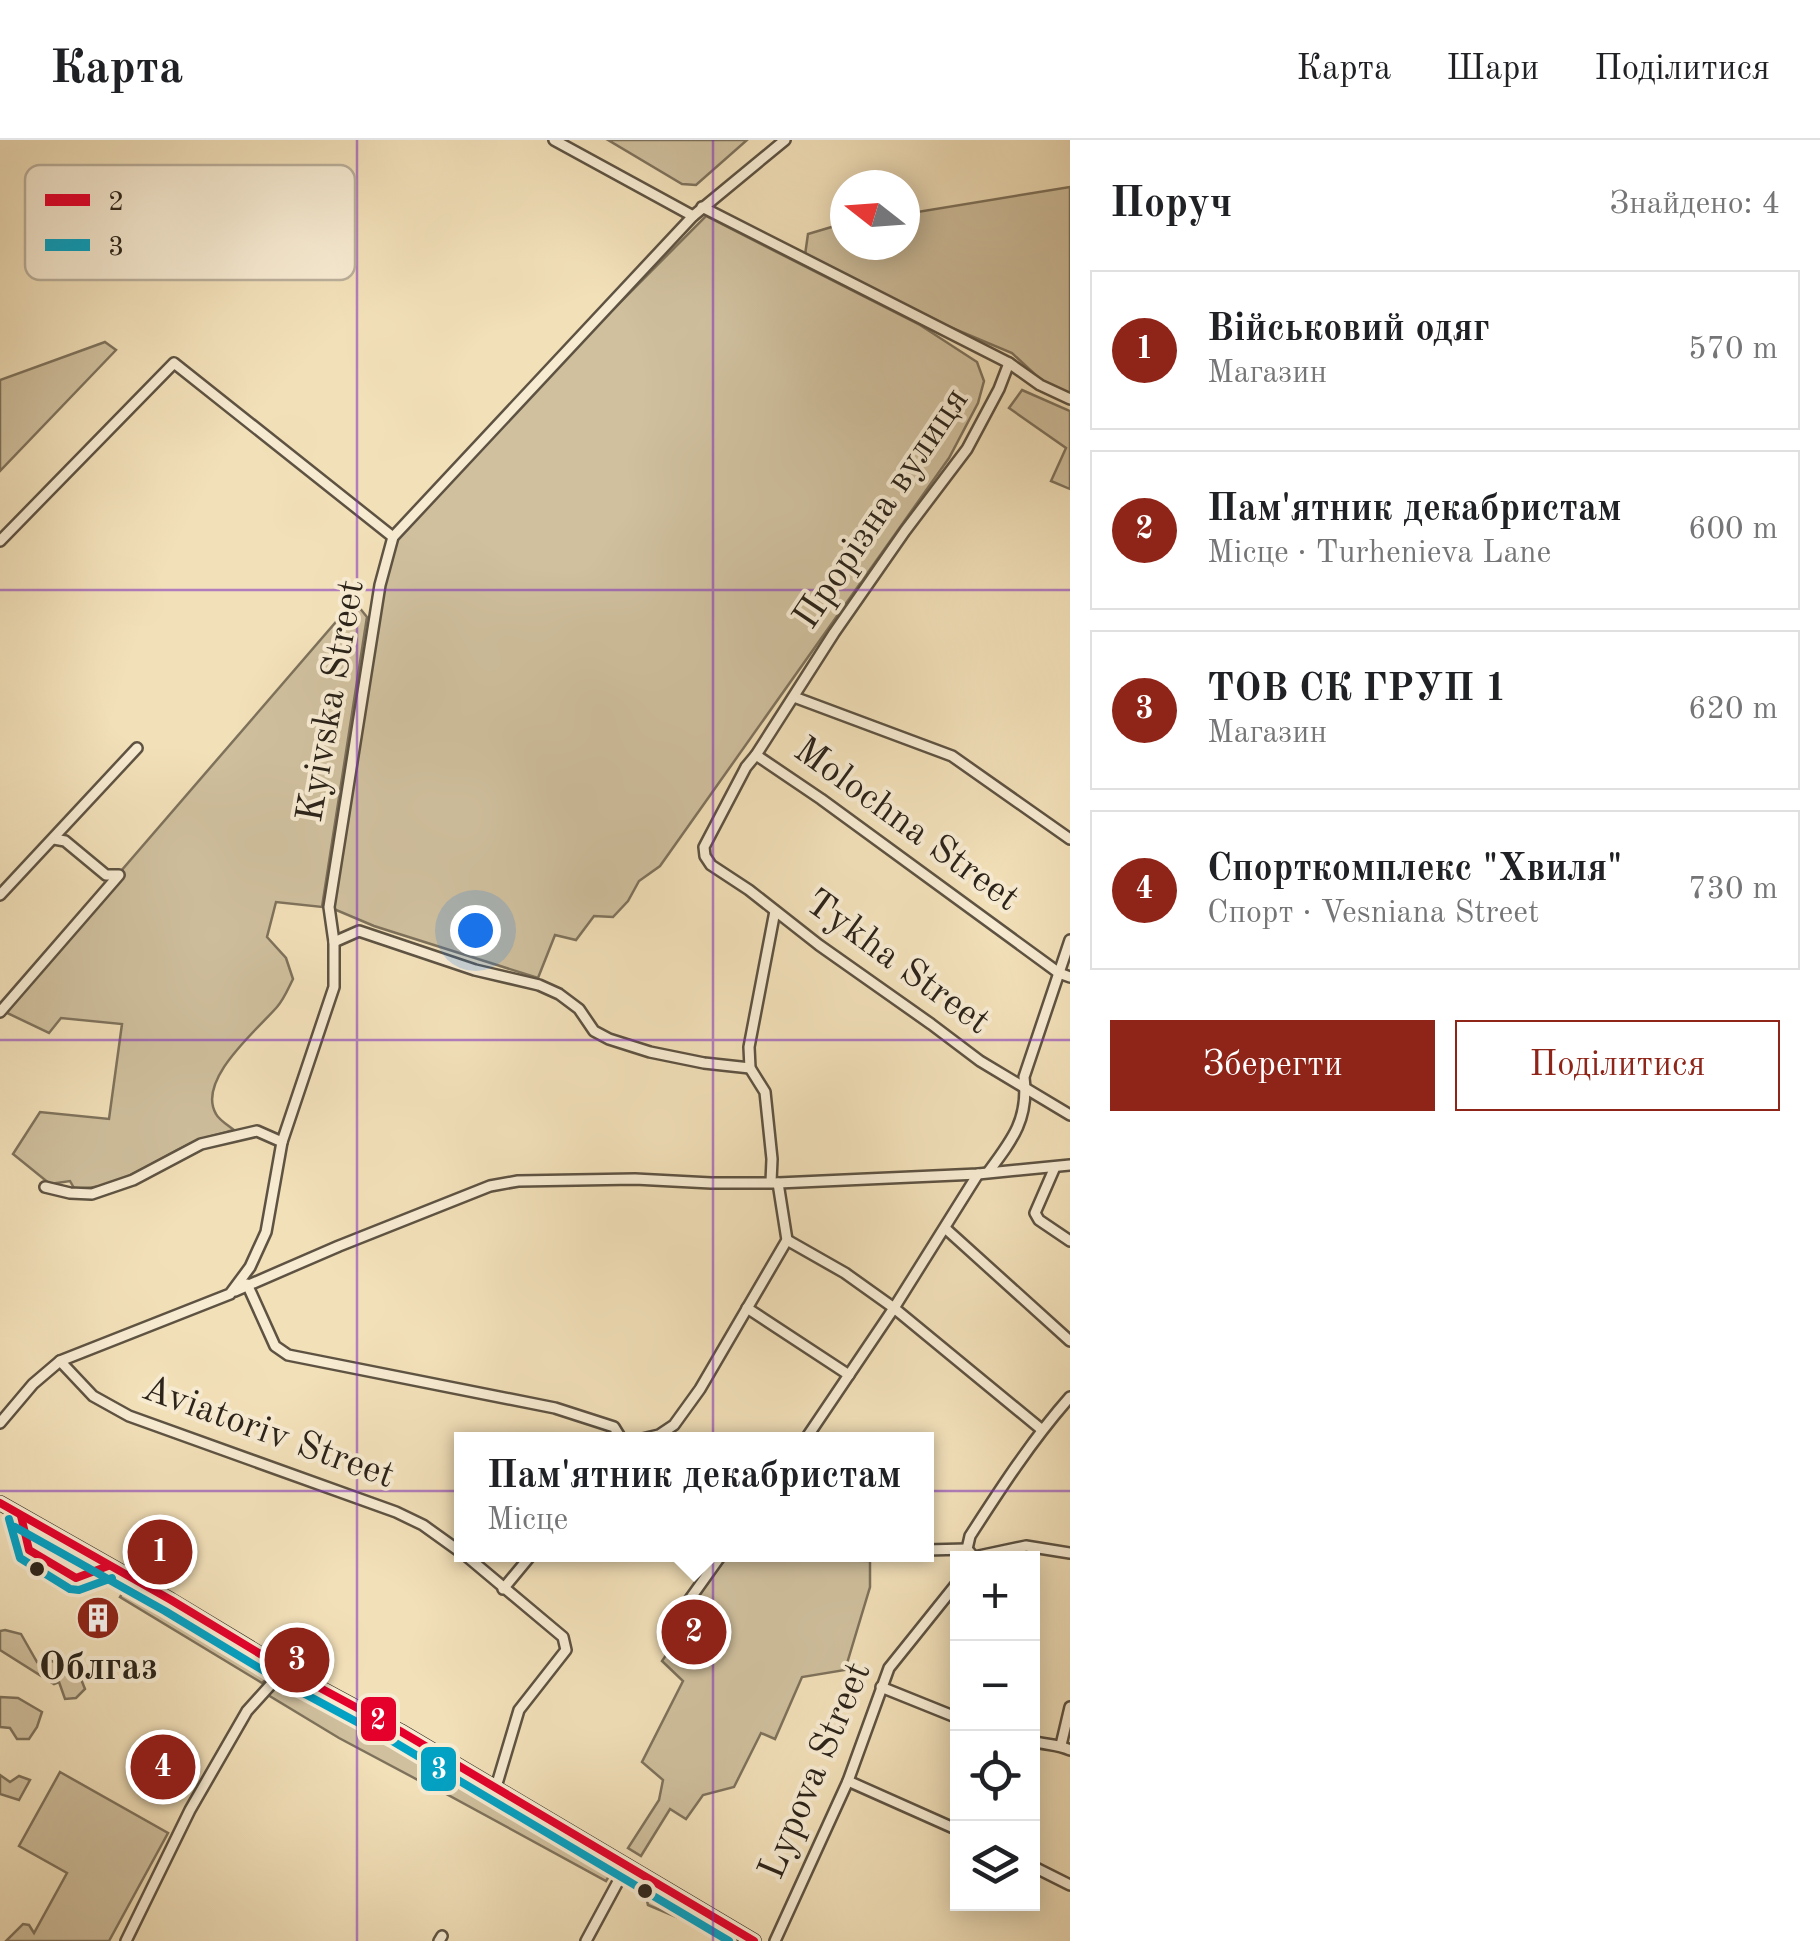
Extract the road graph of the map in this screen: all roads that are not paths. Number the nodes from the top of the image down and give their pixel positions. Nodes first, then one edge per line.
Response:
1 (554, 140) edge
2 (785, 140) edge
3 (702, 207) junction
4 (693, 216) junction
5 (1008, 363) junction
6 (1070, 399) edge
7 (393, 537) junction
8 (0, 540) edge
9 (794, 697) junction
10 (137, 748) dead end
11 (756, 755) junction
12 (54, 839) junction
13 (1070, 840) edge
14 (0, 895) edge
15 (774, 911) junction
16 (1070, 940) edge
17 (334, 942) junction
18 (1065, 975) edge
19 (0, 1012) edge
20 (750, 1068) junction
21 (1026, 1089) junction
22 (1070, 1116) edge
23 (282, 1142) junction
24 (1070, 1165) edge
25 (1055, 1167) junction
26 (984, 1172) junction
27 (775, 1182) junction
28 (45, 1187) dead end
29 (945, 1228) junction
30 (786, 1240) junction
31 (1070, 1240) edge
32 (247, 1284) junction
33 (230, 1294) junction
34 (747, 1308) junction
35 (894, 1308) junction
36 (1070, 1341) edge
37 (60, 1361) junction
38 (849, 1376) junction
39 (1070, 1396) edge
40 (0, 1423) edge
41 (1042, 1430) junction
42 (617, 1432) edge
43 (664, 1432) edge
44 (810, 1432) edge
45 (0, 1503) edge
46 (454, 1548) edge
47 (971, 1551) edge
48 (995, 1551) edge
49 (1070, 1554) edge
50 (471, 1562) edge
51 (525, 1562) edge
52 (716, 1562) edge
53 (503, 1589) junction
54 (950, 1592) edge
55 (674, 1620) dead end
56 (285, 1669) junction
57 (881, 1687) junction
58 (1070, 1707) edge
59 (950, 1715) edge
60 (1040, 1744) edge
61 (1066, 1748) edge
62 (848, 1781) junction
63 (496, 1788) junction
64 (950, 1826) edge
65 (626, 1865) junction
66 (1040, 1870) edge
67 (1070, 1885) edge
68 (126, 1941) edge
69 (586, 1941) edge
70 (754, 1941) edge
71 (775, 1941) edge

1 - 4 street
2 - 3 street, Kyivska Street
3 - 4 street, Kyivska Street
3 - 5 street
4 - 7 street, Kyivska Street
5 - 6 street, Прорізна вулиця
5 - 9 street, Прорізна вулиця
7 - 8 street
7 - 17 street, Kyivska Street
9 - 11 street, Прорізна вулиця
9 - 13 street
10 - 12 street
11 - 15 street, Прорізна вулиця
11 - 18 street, Molochna Street
12 - 14 street
12 - 19 street
15 - 20 street, Tykha Street
15 - 21 street, Tykha Street
16 - 18 street
17 - 20 street
17 - 23 street, Kyivska Street
18 - 21 street
20 - 27 street, Tykha Street
21 - 22 street, Tykha Street
21 - 26 street
23 - 28 street
23 - 33 street, Kyivska Street
24 - 25 street
25 - 26 street
25 - 31 street
26 - 27 street
26 - 29 street
27 - 30 street
27 - 32 street
29 - 35 street
29 - 36 street
30 - 34 street
30 - 35 street
32 - 33 street
32 - 42 street
33 - 37 street
34 - 38 street
34 - 43 street
35 - 38 street
35 - 41 street
37 - 40 street
37 - 46 street, Aviatoriv Street
38 - 44 street
39 - 41 street
41 - 47 street
45 - 56 main road
48 - 49 street
50 - 53 street, Aviatoriv Street
51 - 53 street
52 - 55 street
53 - 63 street, Aviatoriv Street
54 - 57 street, Lypova Street
56 - 63 main road
56 - 68 street
57 - 59 street
57 - 62 street, Lypova Street
58 - 61 street
60 - 61 street
62 - 64 street
62 - 71 street, Lypova Street
63 - 65 main road
65 - 69 street
65 - 70 main road
66 - 67 street

